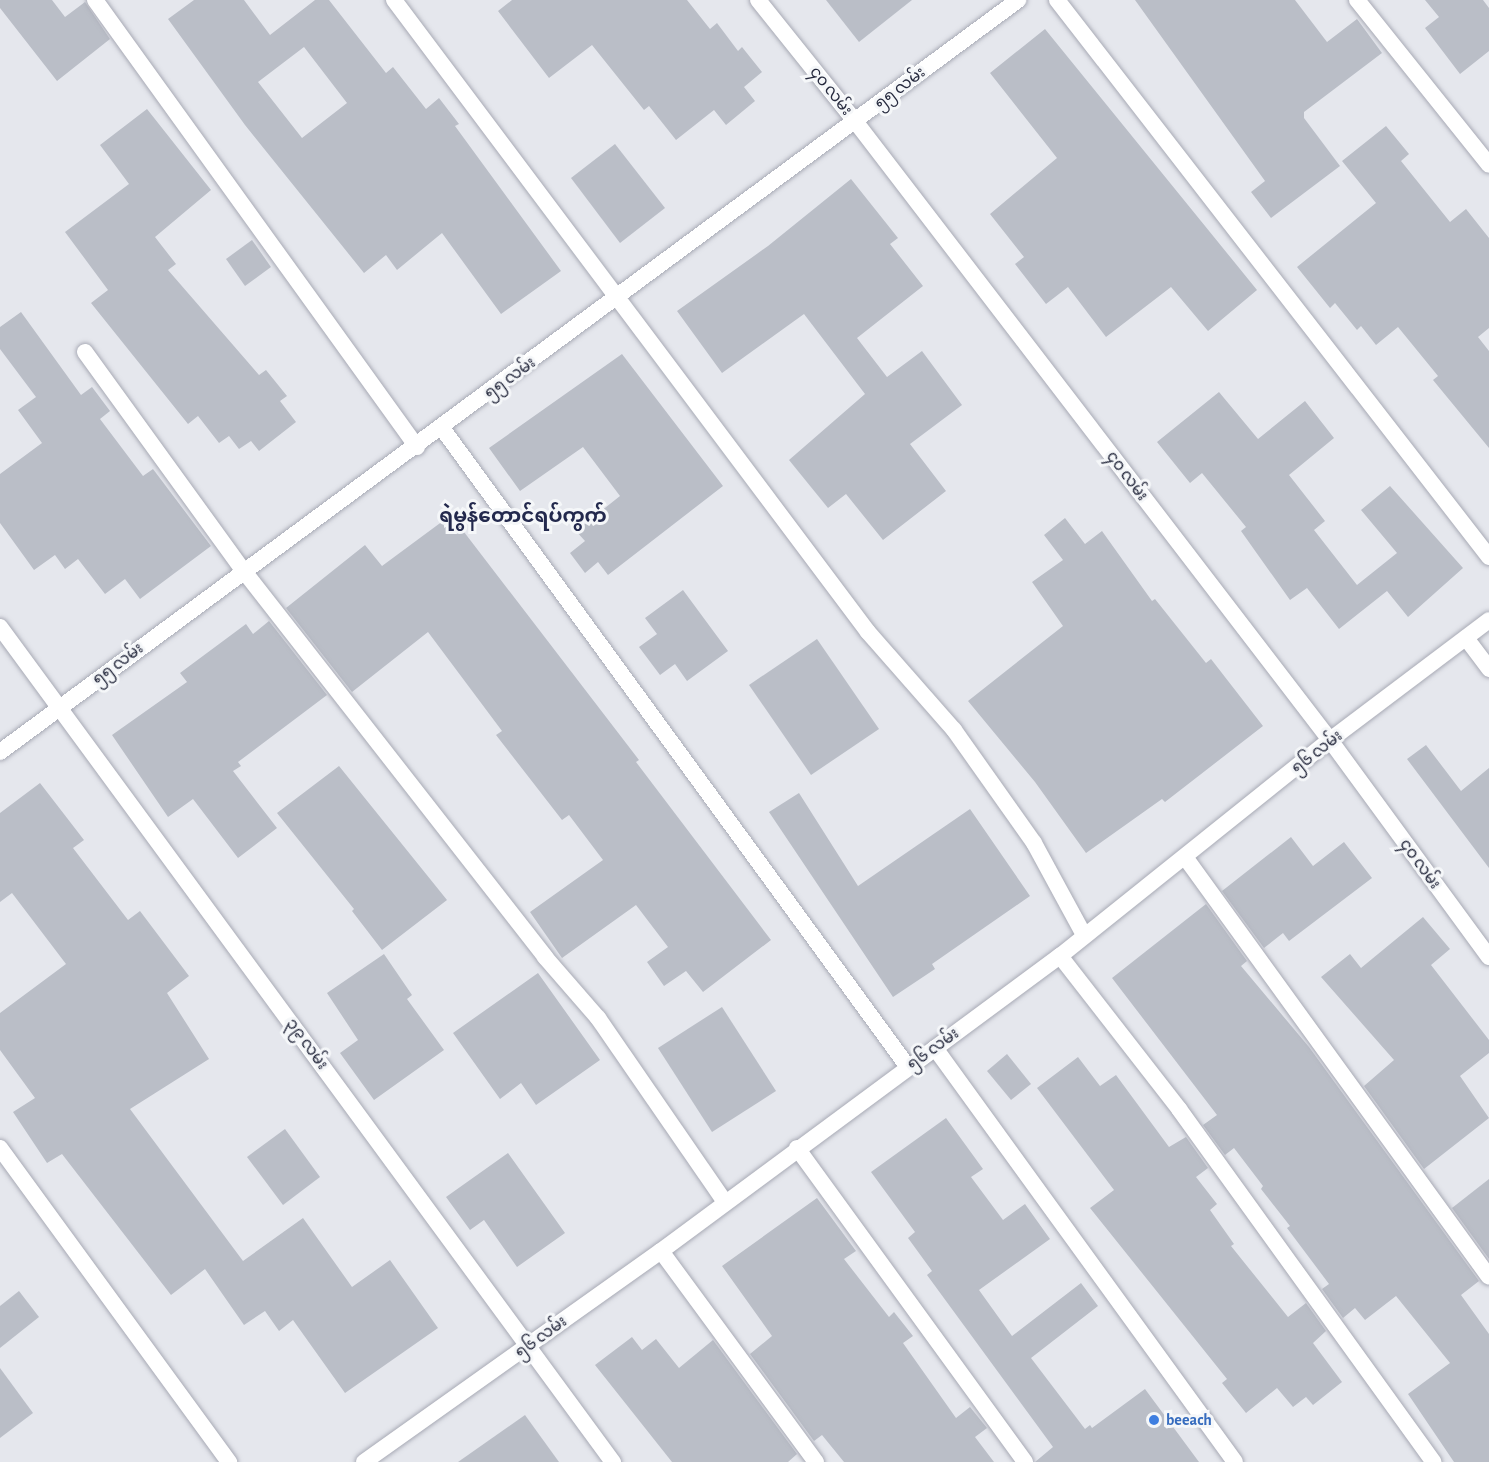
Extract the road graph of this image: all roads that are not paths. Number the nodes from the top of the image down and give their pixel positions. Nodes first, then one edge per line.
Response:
1 (95, 0) edge
2 (394, 0) edge
3 (758, 0) edge
4 (1018, 0) edge
5 (1057, 0) edge
6 (1358, 0) edge
7 (855, 121) junction
8 (1489, 165) edge
9 (620, 298) junction
10 (85, 352) dead end
11 (442, 428) junction
12 (417, 447) junction
13 (1489, 556) edge
14 (243, 570) junction
15 (1489, 620) edge
16 (0, 627) edge
17 (1466, 638) junction
18 (1489, 669) edge
19 (60, 708) junction
20 (1330, 740) junction
21 (0, 752) edge
22 (1185, 857) junction
23 (1084, 935) junction
24 (1060, 956) junction
25 (1489, 957) edge
26 (935, 1048) junction
27 (908, 1067) junction
28 (0, 1148) edge
29 (797, 1148) junction
30 (725, 1202) junction
31 (661, 1251) junction
32 (1489, 1277) edge
33 (529, 1346) junction
34 (368, 1461) edge
35 (229, 1462) edge
36 (613, 1462) edge
37 (816, 1462) edge
38 (1025, 1462) edge
39 (1235, 1462) edge
40 (1434, 1462) edge

1 - 12 street
2 - 9 street
3 - 7 street, ၄၀ လမ်း
4 - 7 street, ၅၅ လမ်း
5 - 13 street
6 - 8 street
7 - 9 street, ၅၅ လမ်း
7 - 20 street, ၄၀ လမ်း
9 - 11 street, ၅၅ လမ်း
9 - 23 street
10 - 14 street
11 - 12 street, ၅၅ လမ်း
11 - 27 street
12 - 14 street, ၅၅ လမ်း
14 - 19 street, ၅၅ လမ်း
14 - 30 street
15 - 17 street, ၅၆ လမ်း
16 - 19 street, ၃၉ လမ်း
17 - 18 street
17 - 20 street, ၅၆ လမ်း
19 - 21 street, ၅၅ လမ်း
19 - 33 street, ၃၉ လမ်း
20 - 22 street, ၅၆ လမ်း
20 - 25 street, ၄၀ လမ်း
22 - 23 street, ၅၆ လမ်း
22 - 32 street
23 - 24 street, ၅၆ လမ်း
24 - 26 street, ၅၆ လမ်း
24 - 40 street
26 - 27 street, ၅၆ လမ်း
26 - 39 street
27 - 29 street, ၅၆ လမ်း
28 - 35 street
29 - 30 street, ၅၆ လမ်း
29 - 38 street
30 - 31 street, ၅၆ လမ်း
31 - 33 street, ၅၆ လမ်း
31 - 37 street
33 - 34 street, ၅၆ လမ်း
33 - 36 street, ၃၉ လမ်း

